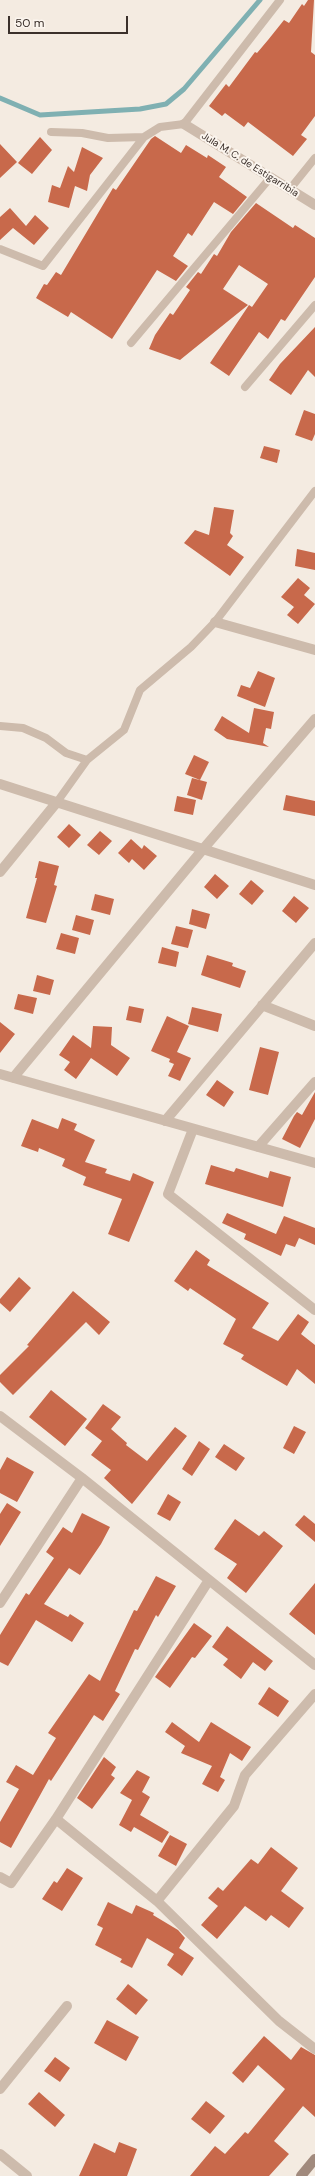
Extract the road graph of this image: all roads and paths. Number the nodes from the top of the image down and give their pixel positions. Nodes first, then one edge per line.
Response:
1 (280, 0) edge
2 (184, 124) junction
3 (51, 132) dead end
4 (144, 137) junction
5 (315, 158) edge
6 (270, 178) junction
7 (290, 190) junction
8 (315, 205) edge
9 (0, 249) edge
10 (315, 305) edge
11 (131, 343) dead end
12 (245, 387) dead end
13 (315, 491) edge
14 (215, 622) junction
15 (315, 650) edge
16 (315, 719) edge
17 (0, 726) edge
18 (87, 760) junction
19 (0, 784) edge
20 (57, 802) junction
21 (204, 848) junction
22 (0, 872) edge
23 (315, 885) edge
24 (315, 943) edge
25 (262, 1005) junction
26 (315, 1026) edge
27 (0, 1074) edge
28 (13, 1078) junction
29 (315, 1082) edge
30 (165, 1121) junction
31 (193, 1129) junction
32 (258, 1147) junction
33 (315, 1163) edge
34 (315, 1310) edge
35 (0, 1416) edge
36 (82, 1478) junction
37 (209, 1580) junction
38 (0, 1603) edge
39 (315, 1665) edge
40 (315, 1694) edge
41 (56, 1819) junction
42 (0, 1877) edge
43 (157, 1901) junction
44 (67, 2006) dead end
45 (315, 2049) edge
46 (0, 2089) edge
47 (0, 2154) edge
48 (315, 2159) edge
49 (27, 2176) edge
50 (301, 2176) edge

1 - 2 lane
2 - 4 lane
2 - 6 street, Jula M. C. de Estigarribia
3 - 4 lane
4 - 9 lane
5 - 7 lane
6 - 7 street, Jula M. C. de Estigarribia
6 - 11 lane
7 - 8 street, Jula M. C. de Estigarribia
10 - 12 lane
13 - 14 lane
14 - 15 street
14 - 18 lane
16 - 21 street
17 - 18 lane
18 - 20 lane
19 - 20 street
20 - 21 street
20 - 22 street
21 - 23 street
21 - 28 street
24 - 25 street
25 - 26 street
25 - 30 street
27 - 28 street
28 - 30 street
29 - 32 street
30 - 31 street
31 - 32 street
31 - 34 street
32 - 33 street
35 - 36 street
36 - 37 street
36 - 38 street
37 - 39 street
37 - 41 street
40 - 43 street
41 - 42 street
41 - 43 street
43 - 45 street
44 - 46 street
47 - 49 street
48 - 50 main road

